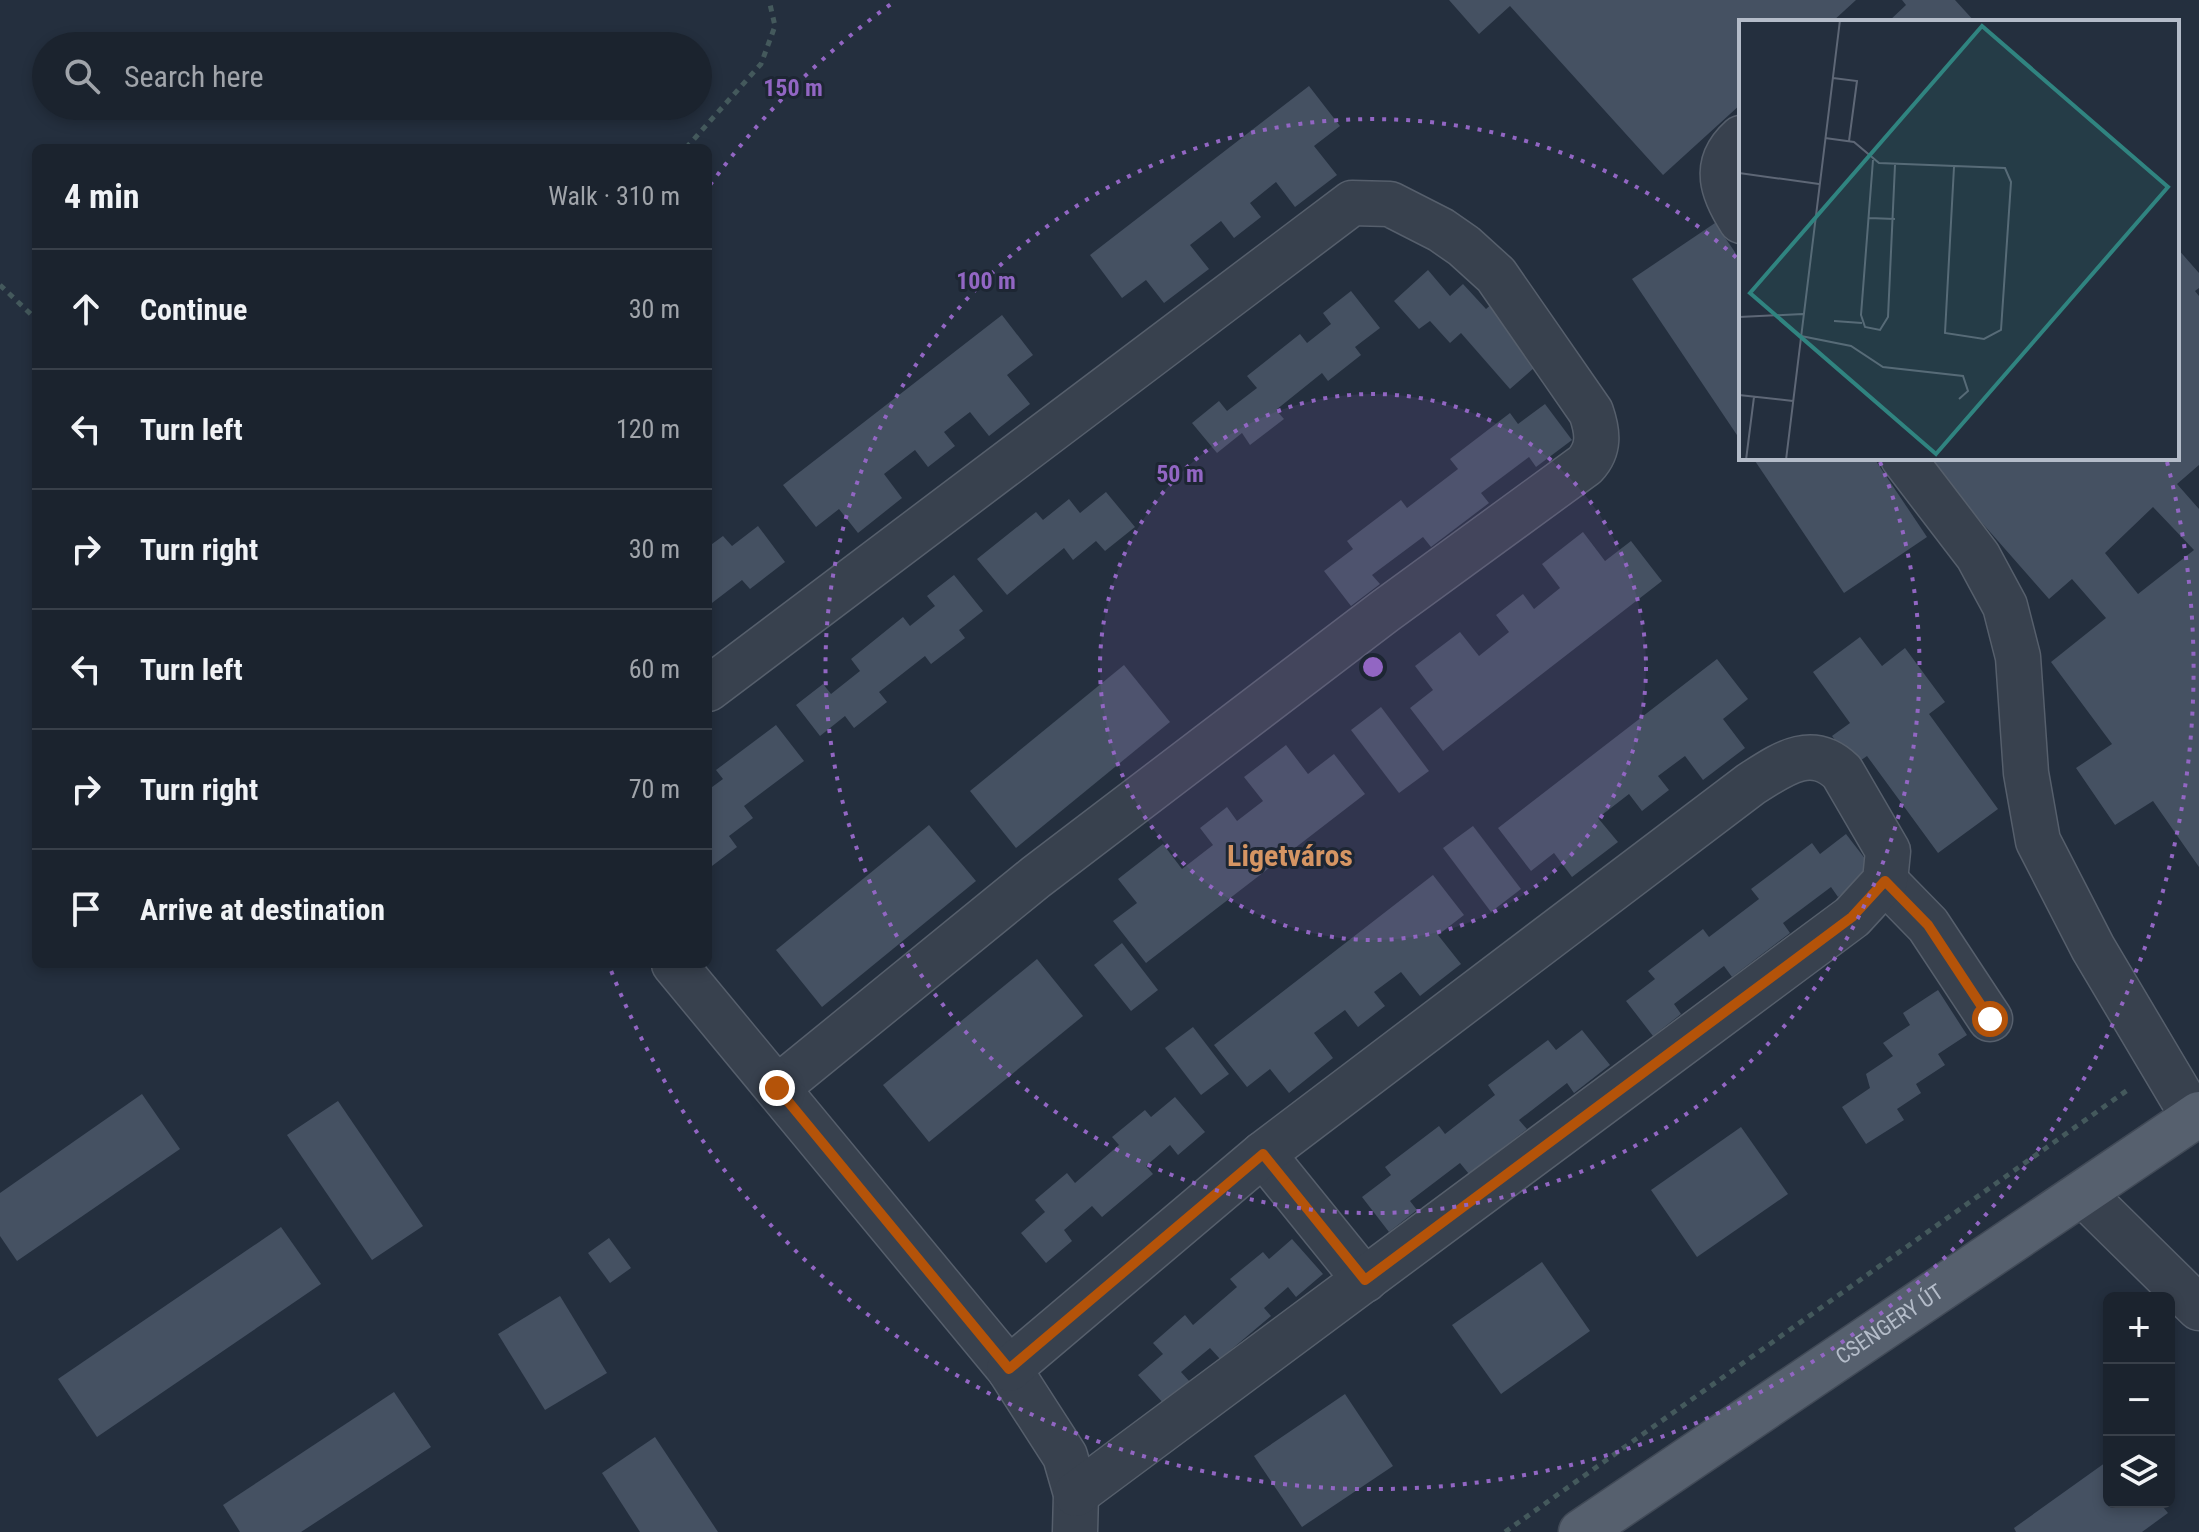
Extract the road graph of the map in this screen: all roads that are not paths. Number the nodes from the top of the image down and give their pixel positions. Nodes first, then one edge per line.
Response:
1 (1739, 142) edge
2 (1739, 218) edge
3 (1905, 460) edge
4 (712, 686) edge
5 (1885, 881) junction
6 (677, 968) edge
7 (1990, 1019) dead end
8 (777, 1088) junction
9 (2197, 1116) edge
10 (1263, 1154) junction
11 (2083, 1194) junction
12 (1365, 1280) junction
13 (2199, 1308) edge
14 (1009, 1369) junction
15 (1076, 1513) edge
16 (1581, 1532) edge

1 - 2 lane
3 - 9 lane
4 - 8 lane
5 - 7 lane
5 - 10 lane
5 - 12 lane
6 - 8 lane
8 - 14 lane
9 - 11 main road, CSENGERY ÚT
10 - 12 lane
10 - 14 lane
11 - 13 lane
11 - 16 main road, CSENGERY ÚT
12 - 15 lane
14 - 15 lane

